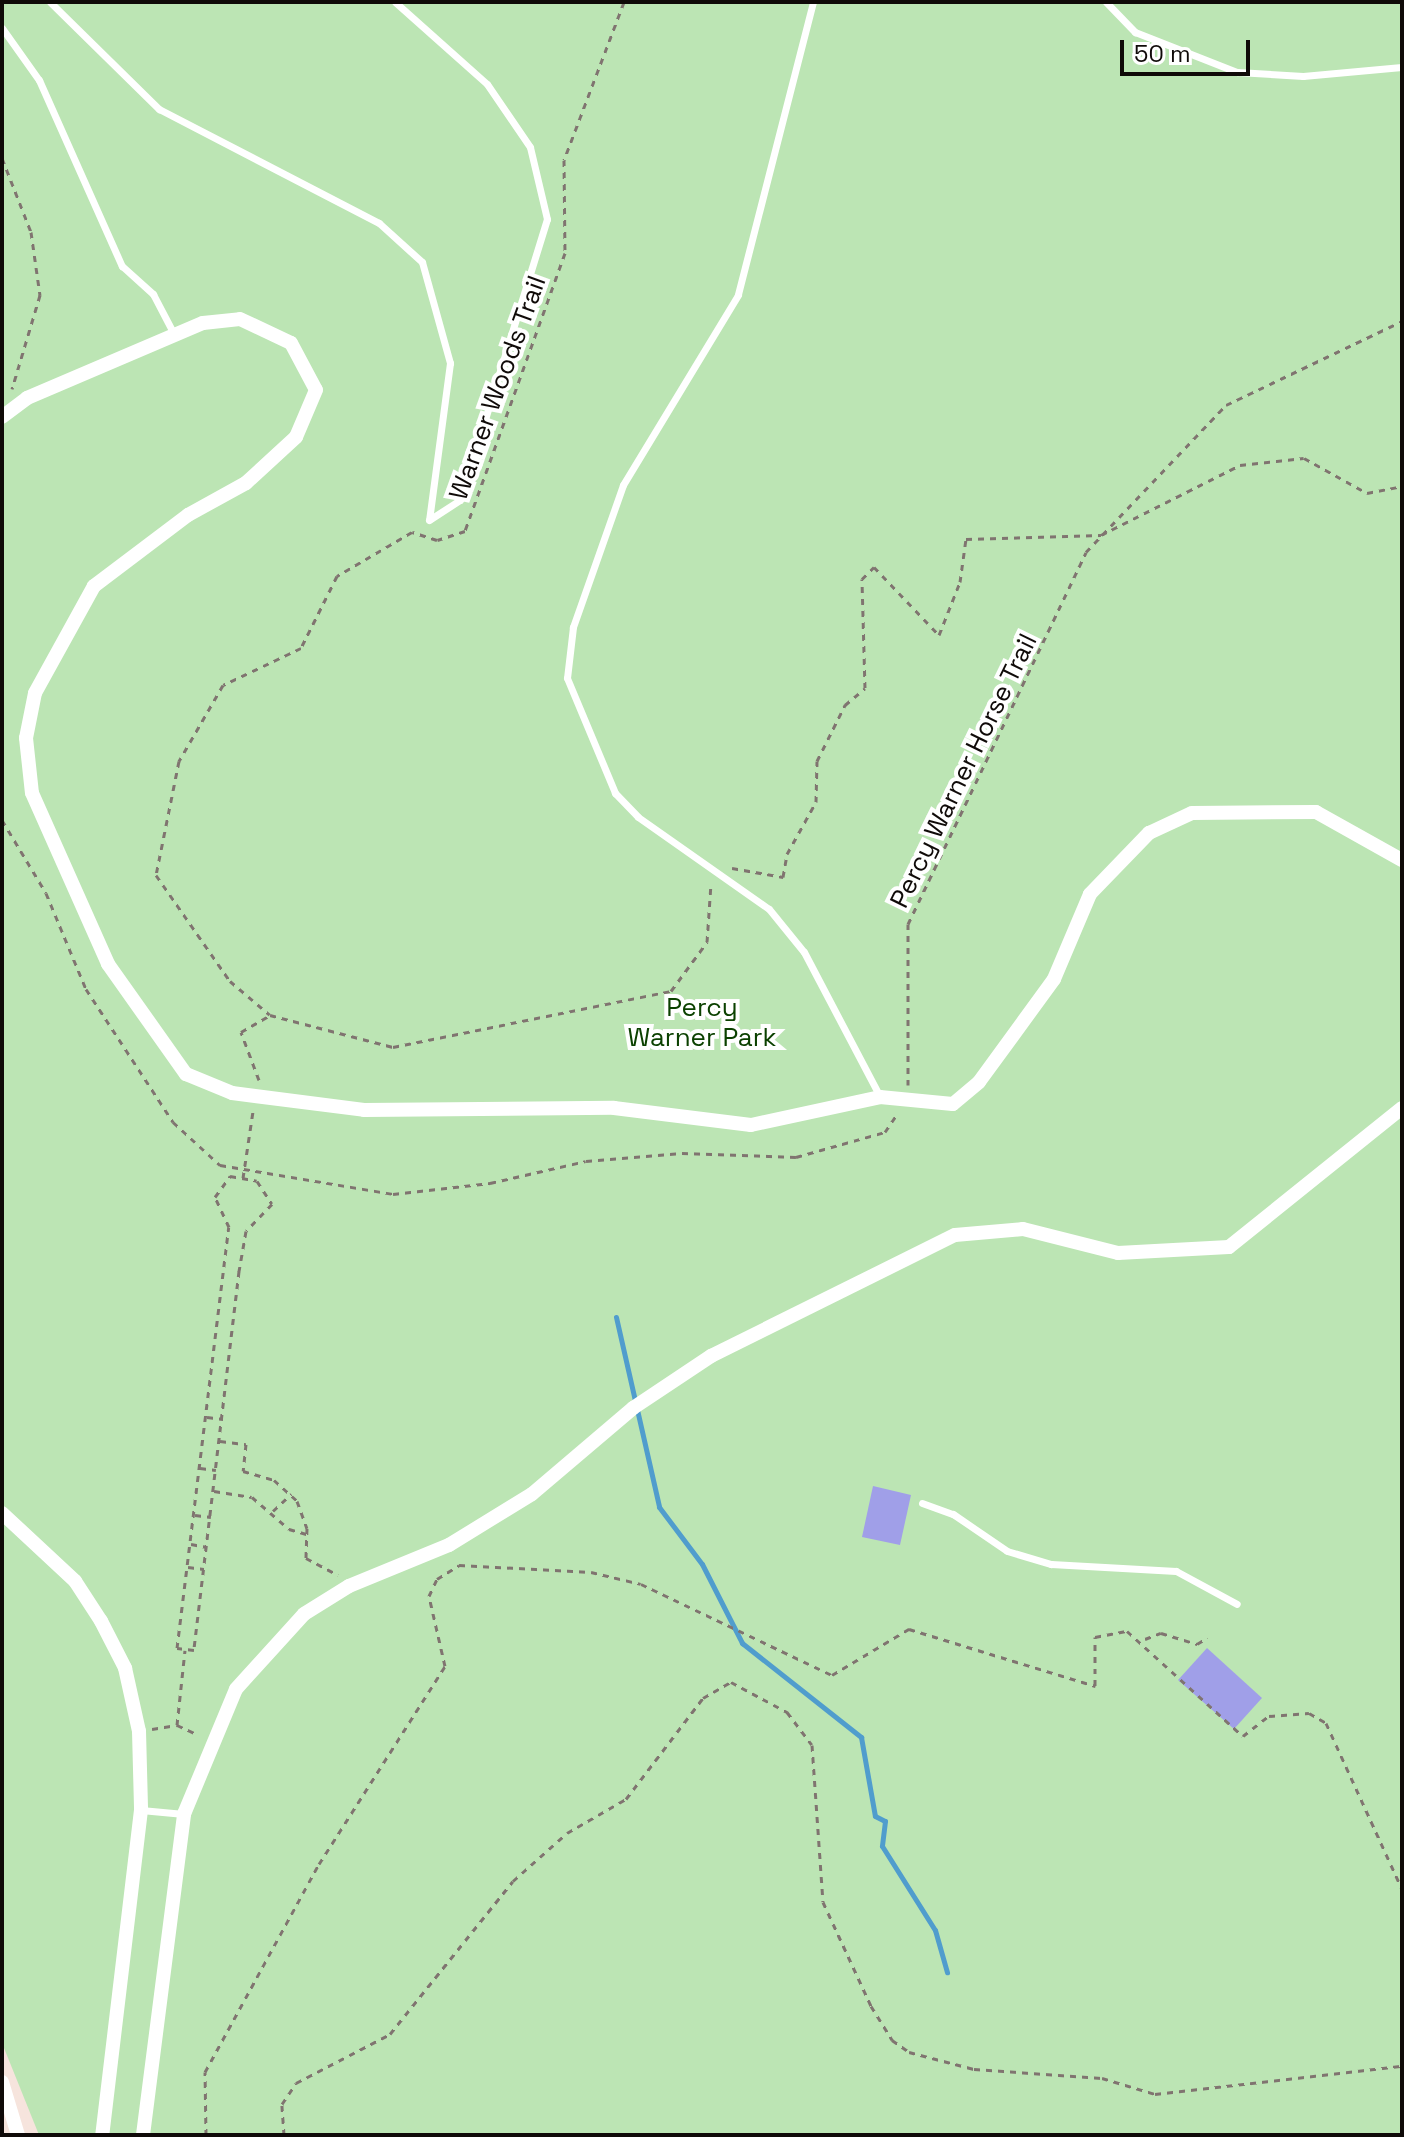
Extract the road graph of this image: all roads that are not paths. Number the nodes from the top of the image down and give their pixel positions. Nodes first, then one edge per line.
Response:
1 (50, 2) edge
2 (395, 2) edge
3 (813, 2) edge
4 (1106, 2) edge
5 (2, 28) edge
6 (1402, 67) edge
7 (175, 336) junction
8 (4, 415) edge
9 (1402, 860) edge
10 (880, 1097) junction
11 (1402, 1108) edge
12 (922, 1503) dead end
13 (2, 1513) edge
14 (1237, 1604) dead end
15 (141, 1810) junction
16 (184, 1814) junction
17 (2, 2082) edge
18 (18, 2135) edge
19 (102, 2135) edge
20 (143, 2135) edge

1 - 2 lane
3 - 10 lane
4 - 6 lane
5 - 7 lane
7 - 8 street
7 - 10 street
9 - 10 street
11 - 16 street
12 - 14 lane
13 - 15 street
15 - 16 lane
15 - 19 street
16 - 20 street
17 - 18 street

